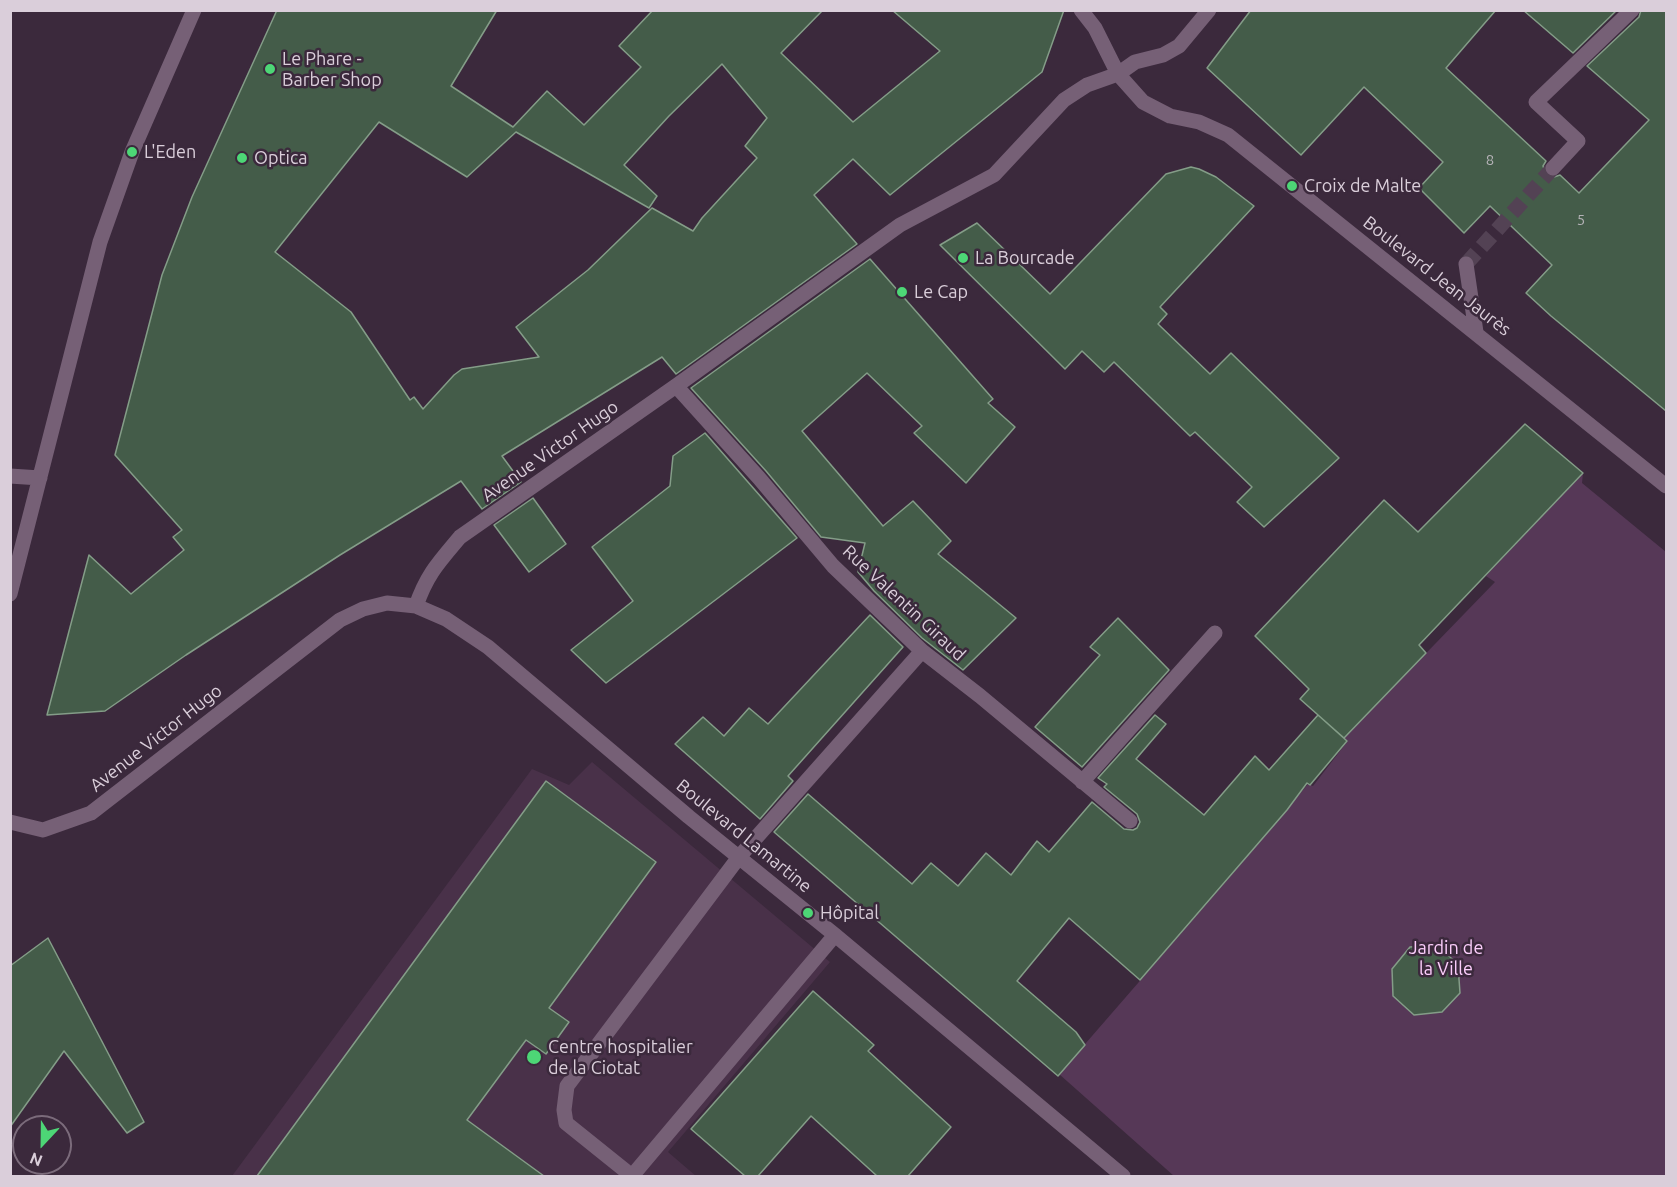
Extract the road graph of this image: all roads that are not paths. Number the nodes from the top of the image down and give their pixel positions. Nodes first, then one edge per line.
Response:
1 (194, 10) edge
2 (1081, 10) edge
3 (1209, 10) edge
4 (1632, 10) edge
5 (1118, 74) junction
6 (1553, 168) tunnel mouth
7 (1466, 264) dead end
8 (1476, 332) junction
9 (676, 386) junction
10 (10, 476) edge
11 (40, 478) junction
12 (1666, 486) edge
13 (17, 542) edge
14 (10, 594) edge
15 (416, 606) junction
16 (1215, 633) dead end
17 (922, 651) junction
18 (1082, 782) junction
19 (1130, 821) dead end
20 (10, 822) edge
21 (739, 857) junction
22 (835, 935) junction
23 (632, 1176) edge
24 (1123, 1176) edge

1 - 11 street
2 - 5 street, Boulevard Jean Jaurès
3 - 5 street, Avenue Victor Hugo
4 - 6 street
5 - 8 street, Boulevard Jean Jaurès
5 - 9 street, Avenue Victor Hugo
7 - 8 street
8 - 12 street, Boulevard Jean Jaurès
9 - 15 street, Avenue Victor Hugo
9 - 17 street, Rue Valentin Giraud
10 - 11 street
11 - 13 street
13 - 14 street
15 - 20 street, Avenue Victor Hugo
15 - 21 street, Boulevard Lamartine
16 - 18 street
17 - 18 street, Rue Valentin Giraud
17 - 21 street
18 - 19 street, Rue Valentin Giraud
21 - 22 street, Boulevard Lamartine
21 - 23 street
22 - 23 street
22 - 24 street, Boulevard Lamartine

